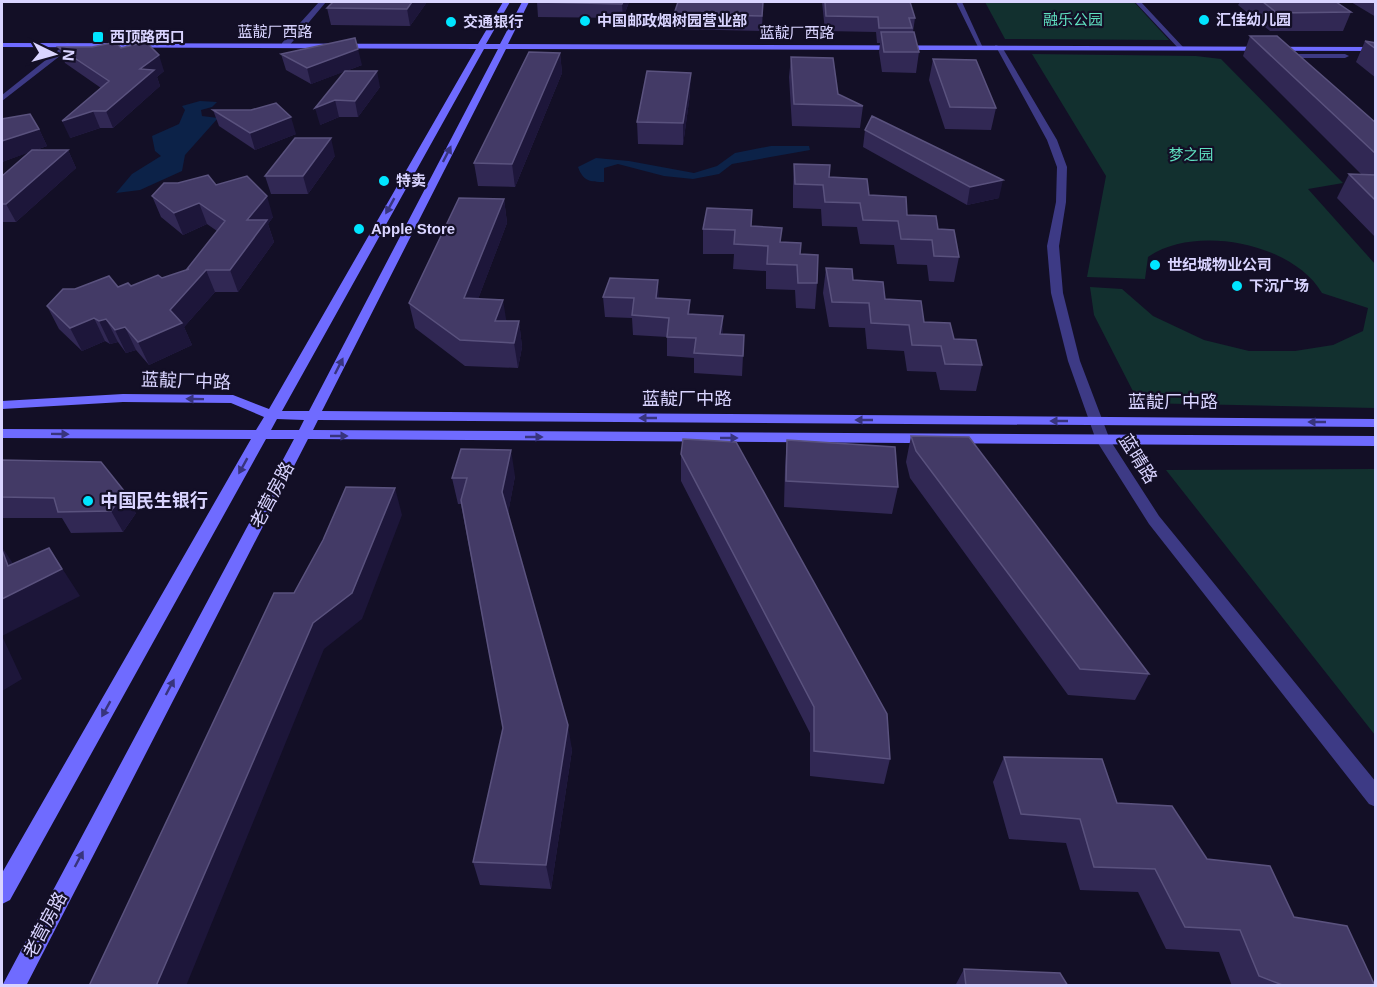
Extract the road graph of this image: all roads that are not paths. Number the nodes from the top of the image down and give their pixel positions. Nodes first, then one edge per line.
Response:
1 (322, 2) edge
2 (507, 2) edge
3 (526, 2) edge
4 (959, 2) edge
5 (1138, 2) edge
6 (2, 45) edge
7 (70, 45) junction
8 (285, 45) junction
9 (481, 45) junction
10 (503, 45) junction
11 (981, 47) junction
12 (998, 47) junction
13 (1181, 48) junction
14 (1335, 49) junction
15 (1376, 50) edge
16 (1345, 56) junction
17 (1365, 59) dead end
18 (1287, 64) edge
19 (2, 99) edge
20 (2, 405) edge
21 (272, 415) junction
22 (313, 416) junction
23 (1095, 421) junction
24 (1376, 423) edge
25 (2, 433) edge
26 (260, 435) junction
27 (303, 436) junction
28 (1103, 440) junction
29 (1376, 441) edge
30 (1376, 798) edge
31 (2, 893) edge
32 (13, 986) edge

1 - 8 street
2 - 9 street
3 - 10 street, 老营房路
4 - 11 lane
5 - 13 lane
6 - 7 street, 蓝靛厂西路
7 - 8 street, 蓝靛厂西路
7 - 19 street
8 - 9 street, 蓝靛厂西路
9 - 10 street, 蓝靛厂西路
9 -> 21 street
10 - 11 street, 蓝靛厂西路
22 -> 10 street, 老营房路
11 - 12 street, 蓝靛厂西路
12 - 13 street, 蓝靛厂西路
12 - 23 street, 蓝晴路
13 - 14 street, 蓝靛厂西路
14 - 15 street, 蓝靛厂西路
14 - 16 street
16 - 17 street
16 - 18 street
21 -> 20 street, 蓝靛厂中路
21 - 22 street, 蓝靛厂中路
21 - 26 street
23 -> 22 street, 蓝靛厂中路
22 - 27 street, 老营房路
24 -> 23 street, 蓝靛厂中路
23 - 28 street, 蓝晴路
25 -> 26 street
26 - 27 street
26 -> 31 street
27 -> 28 street
32 -> 27 street, 老营房路
28 - 29 street
28 - 30 street, 蓝晴路

